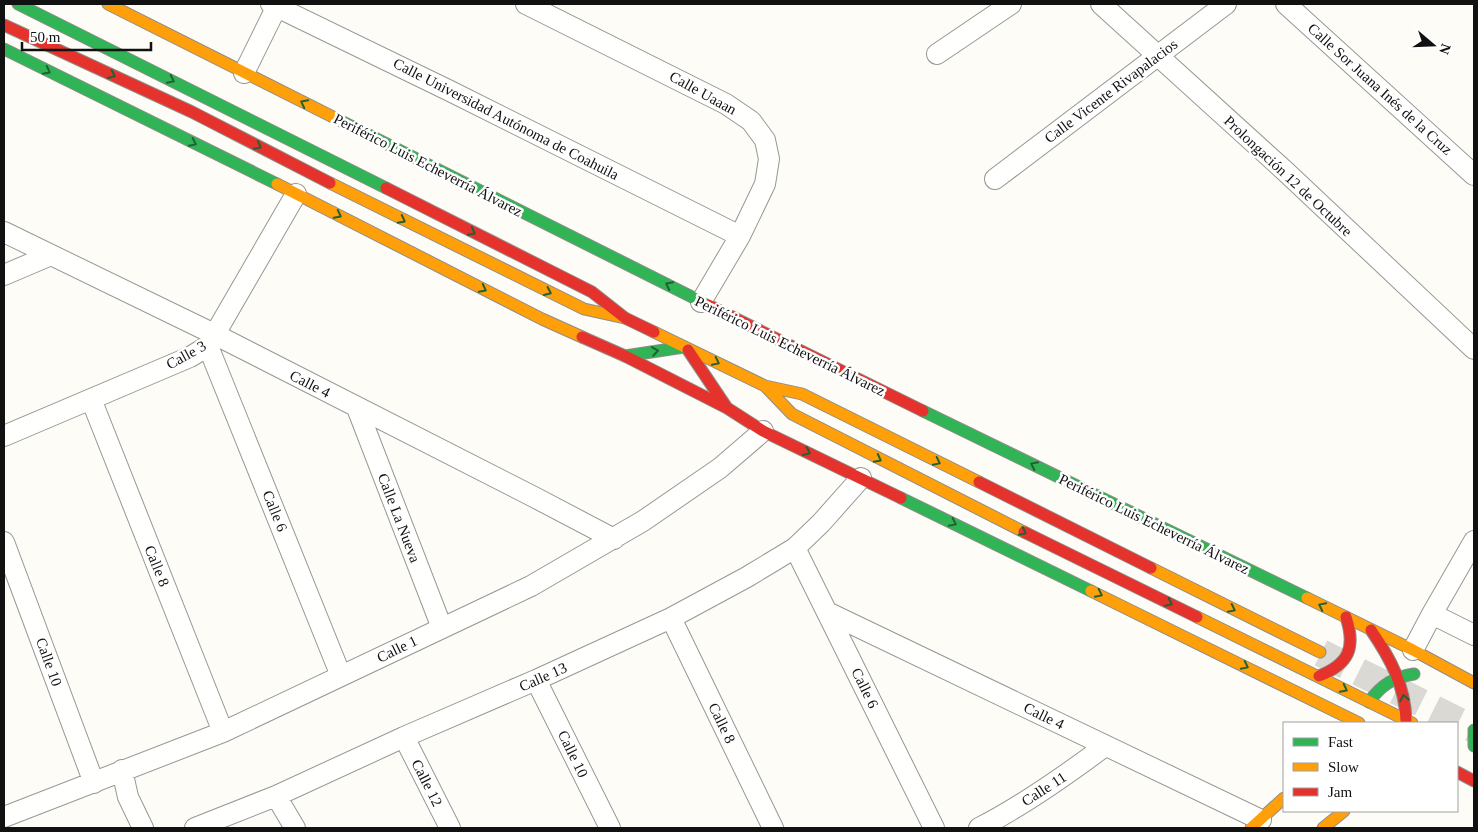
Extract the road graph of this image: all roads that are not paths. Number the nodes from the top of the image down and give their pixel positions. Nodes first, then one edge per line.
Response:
1 (18, 4) edge
2 (108, 4) edge
3 (526, 4) edge
4 (1011, 4) edge
5 (1101, 4) edge
6 (1226, 4) edge
7 (1286, 4) edge
8 (275, 5) edge
9 (4, 25) edge
10 (4, 49) edge
11 (937, 54) dead end
12 (1158, 56) junction
13 (244, 73) junction
14 (1474, 175) edge
15 (995, 179) dead end
16 (296, 194) junction
17 (4, 232) edge
18 (740, 236) junction
19 (51, 255) junction
20 (4, 275) edge
21 (701, 302) junction
22 (625, 318) junction
23 (212, 340) junction
24 (686, 348) junction
25 (1474, 349) edge
26 (625, 356) junction
27 (765, 386) junction
28 (91, 399) junction
29 (357, 408) junction
30 (727, 408) junction
31 (763, 431) junction
32 (4, 436) edge
33 (861, 478) junction
34 (614, 539) junction
35 (1474, 541) edge
36 (4, 542) edge
37 (795, 548) junction
38 (827, 612) junction
39 (1432, 614) junction
40 (1346, 617) junction
41 (671, 618) junction
42 (442, 628) junction
43 (1371, 630) junction
44 (1474, 635) edge
45 (1413, 650) junction
46 (1320, 652) tunnel mouth
47 (1456, 673) junction
48 (341, 676) junction
49 (1319, 676) junction
50 (1398, 678) junction
51 (536, 680) junction
52 (1474, 683) edge
53 (1369, 702) junction
54 (1354, 722) edge
55 (1408, 722) edge
56 (1474, 730) edge
57 (223, 732) junction
58 (404, 737) junction
59 (1105, 746) junction
60 (1471, 749) edge
61 (122, 770) junction
62 (1458, 773) edge
63 (1474, 781) edge
64 (94, 783) junction
65 (276, 796) junction
66 (1283, 799) edge
67 (1343, 812) edge
68 (4, 817) edge
69 (1256, 824) edge
70 (142, 828) edge
71 (195, 828) edge
72 (295, 828) edge
73 (450, 828) edge
74 (610, 828) edge
75 (773, 828) edge
76 (934, 828) edge
77 (979, 828) edge
78 (1323, 828) edge

1 -> 22 main road
2 - 13 main road, Periférico Luis Echeverría Álvarez
3 - 18 street, Calle Uaaan
4 - 11 street
5 - 12 street, Prolongación 12 de Octubre
6 - 12 street, Calle Vicente Rivapalacios
7 - 14 street, Calle Sor Juana Inés de la Cruz
8 - 13 street
8 - 18 street, Calle Universidad Autónoma de Coahuila
9 -> 22 main road
10 -> 16 main road
12 - 15 street, Calle Vicente Rivapalacios
12 - 25 street, Prolongación 12 de Octubre
21 -> 13 main road, Periférico Luis Echeverría Álvarez
16 - 23 street, Calle 3
16 -> 26 main road
17 - 19 street, Calle 4
18 - 21 street, Calle Uaaan
19 - 20 street
19 - 23 street, Calle 4
40 -> 21 main road, Periférico Luis Echeverría Álvarez
22 - 24 main road
23 - 28 street, Calle 3
23 - 29 street, Calle 4
23 - 48 street, Calle 6
26 -> 24 main road
24 -> 27 main road
24 - 30 main road
26 - 30 main road
27 -> 46 main road
27 -> 49 main road
28 - 32 street, Calle 3
28 - 57 street, Calle 8
29 - 34 street, Calle 4
29 - 42 street, Calle La Nueva
30 - 31 main road
31 -> 33 main road
31 - 34 street, Calle 1
33 - 37 street, Calle 13
33 -> 54 main road
34 - 42 street, Calle 1
35 - 39 street
36 - 64 street, Calle 10
37 - 38 street, Calle 6
37 - 41 street, Calle 13
38 - 59 street, Calle 4
38 - 76 street, Calle 6
39 - 44 street
39 - 45 street
40 - 43 main road, Periférico Luis Echeverría Álvarez
40 - 49 main road
41 - 51 street, Calle 13
41 - 75 street, Calle 8
42 - 48 street, Calle 1
43 - 45 main road, Periférico Luis Echeverría Álvarez
43 - 50 main road
45 - 47 main road, Periférico Luis Echeverría Álvarez
47 - 50 main road
47 - 52 main road, Periférico Luis Echeverría Álvarez
48 - 57 street, Calle 1
49 -> 53 main road
50 - 53 main road
55 -> 50 main road
51 - 58 street, Calle 13
51 - 74 street, Calle 10
53 - 54 main road
53 - 55 main road
56 - 60 main road
57 - 61 street, Calle 1
58 - 65 street, Calle 13
58 - 73 street, Calle 12
59 - 69 street, Calle 4
59 - 77 street, Calle 11
61 - 64 street, Calle 1
61 - 70 street
62 - 63 main road
64 - 68 street, Calle 1
65 - 71 street, Calle 13
65 - 72 street
66 - 69 main road
67 - 78 main road

